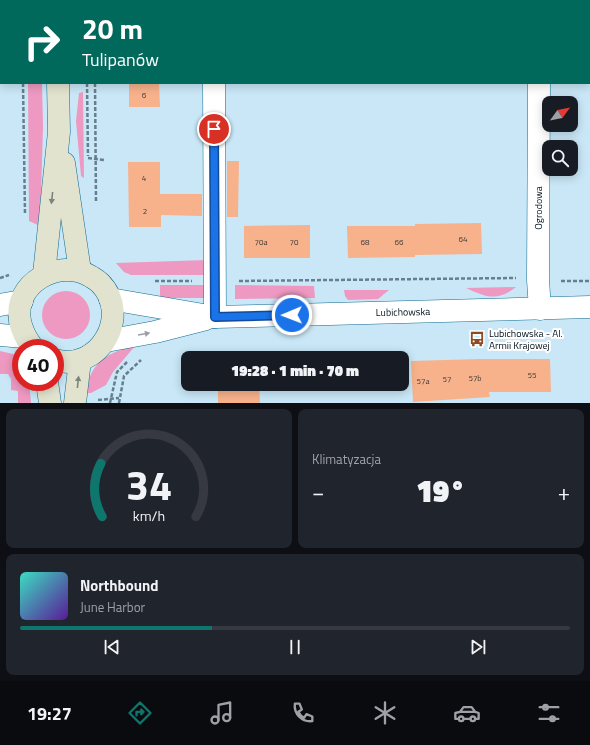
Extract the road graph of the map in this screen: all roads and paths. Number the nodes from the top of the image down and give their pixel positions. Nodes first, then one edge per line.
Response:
1 (23, 84) edge
2 (58, 84) edge
3 (95, 84) edge
4 (214, 84) edge
5 (539, 84) edge
6 (59, 132) junction
7 (88, 158) dead end
8 (95, 159) junction
9 (104, 160) dead end
10 (96, 208) dead end
11 (25, 219) dead end
12 (80, 271) junction
13 (44, 274) junction
14 (538, 280) junction
15 (152, 281) dead end
16 (215, 281) junction
17 (590, 281) edge
18 (110, 299) junction
19 (22, 301) junction
20 (0, 305) edge
21 (590, 307) edge
22 (540, 309) junction
23 (215, 317) junction
24 (0, 335) edge
25 (17, 339) edge
26 (28, 339) edge
27 (106, 341) junction
28 (80, 360) junction
29 (128, 361) dead end
30 (64, 362) edge
31 (48, 391) edge
32 (119, 398) dead end
33 (110, 399) junction
34 (50, 403) edge
35 (76, 403) edge
36 (110, 403) edge

1 - 11 path
2 - 6 main road
3 - 8 path
4 - 16 street
5 - 14 street, Ogrodowa
6 - 12 main road
6 -> 13 main road
7 - 8 path
8 - 9 path
8 - 10 path
12 - 13 main road
12 - 18 main road
13 - 19 main road
14 - 16 path
14 - 17 path
14 - 22 street, Ogrodowa
15 - 16 path
16 - 23 street
18 - 23 street, Lubichowska
18 - 27 main road
19 - 20 street
19 - 26 main road
21 - 22 street, Lubichowska
22 - 23 street, Lubichowska
27 -> 23 street, Lubichowska
24 - 25 street
27 - 28 main road
28 - 30 main road
35 -> 28 main road
29 - 33 path
31 - 34 main road
32 - 33 path
33 - 36 path

